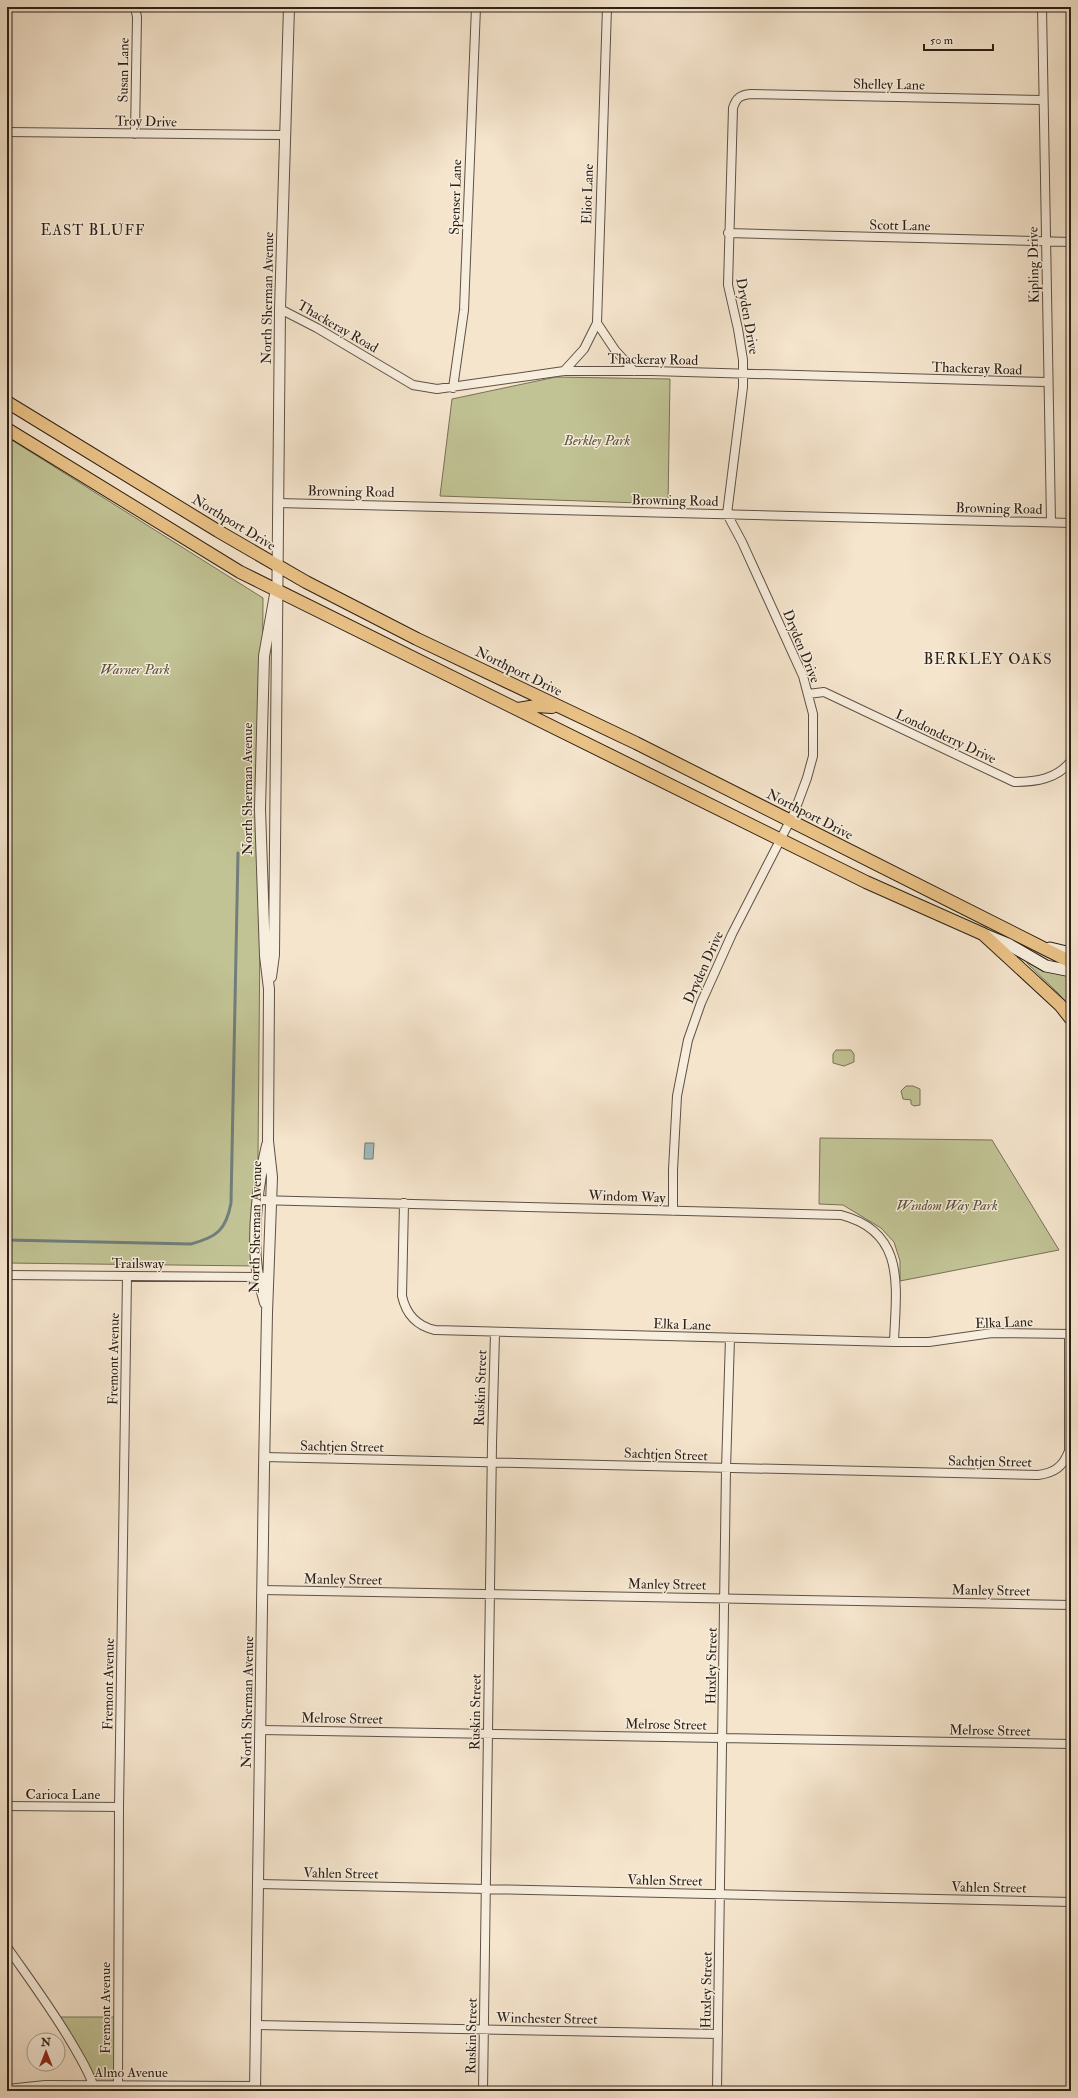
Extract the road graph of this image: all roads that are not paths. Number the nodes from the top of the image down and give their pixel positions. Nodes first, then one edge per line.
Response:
1 (135, 7) edge
2 (289, 7) edge
3 (476, 7) edge
4 (607, 7) edge
5 (1042, 7) edge
6 (736, 99) joint
7 (1042, 100) junction
8 (7, 132) edge
9 (135, 134) junction
10 (285, 135) junction
11 (728, 233) junction
12 (1045, 241) junction
13 (1071, 242) edge
14 (280, 309) junction
15 (597, 323) junction
16 (564, 371) junction
17 (634, 371) junction
18 (743, 373) junction
19 (1047, 382) junction
20 (453, 388) junction
21 (7, 402) edge
22 (7, 430) edge
23 (278, 503) junction
24 (728, 514) junction
25 (1051, 522) junction
26 (1071, 523) edge
27 (277, 565) junction
28 (276, 589) junction
29 (808, 694) junction
30 (560, 707) junction
31 (518, 710) junction
32 (1071, 761) edge
33 (789, 820) junction
34 (779, 839) junction
35 (983, 934) junction
36 (1033, 942) junction
37 (1071, 953) edge
38 (1071, 962) edge
39 (1071, 971) edge
40 (269, 989) junction
41 (1071, 1019) edge
42 (268, 1141) junction
43 (257, 1200) junction
44 (272, 1200) junction
45 (404, 1203) junction
46 (673, 1211) junction
47 (7, 1275) edge
48 (127, 1276) junction
49 (258, 1277) junction
50 (270, 1277) junction
51 (267, 1313) junction
52 (495, 1333) junction
53 (1070, 1334) edge
54 (730, 1338) junction
55 (894, 1342) junction
56 (264, 1457) junction
57 (492, 1463) junction
58 (726, 1469) junction
59 (262, 1590) junction
60 (490, 1594) junction
61 (725, 1598) junction
62 (1071, 1605) edge
63 (261, 1730) junction
64 (487, 1734) junction
65 (724, 1738) junction
66 (1071, 1744) edge
67 (7, 1806) edge
68 (119, 1807) junction
69 (259, 1884) junction
70 (486, 1889) junction
71 (721, 1894) junction
72 (1071, 1902) edge
73 (7, 1947) edge
74 (256, 2025) junction
75 (484, 2030) junction
76 (718, 2034) junction
77 (94, 2088) edge
78 (118, 2088) edge
79 (255, 2088) edge
80 (7, 2089) edge
81 (483, 2091) edge
82 (717, 2091) edge

1 - 9 street, Susan Lane
2 - 10 street, North Sherman Avenue
3 - 20 street, Spenser Lane
4 - 15 street, Eliot Lane
5 - 7 street, Kipling Drive
6 - 7 street, Shelley Lane
6 - 11 street, Dryden Drive
7 - 12 street, Kipling Drive
8 - 9 street, Troy Drive
9 - 10 street, Troy Drive
10 - 14 street, North Sherman Avenue
11 - 12 street, Scott Lane
11 - 18 street, Dryden Drive
12 - 13 street, Scott Lane
12 - 19 street, Kipling Drive
14 - 20 street, Thackeray Road
14 - 23 street, North Sherman Avenue
15 - 16 street, Eliot Lane
15 - 17 street
16 - 17 street, Thackeray Road
16 - 20 street, Thackeray Road
17 - 18 street, Thackeray Road
18 - 19 street, Thackeray Road
18 - 24 street, Dryden Drive
19 - 25 street, Kipling Drive
21 - 27 main road, Northport Drive
22 - 28 main road
23 - 24 street, Browning Road
23 - 27 street, North Sherman Avenue
24 - 25 street, Browning Road
24 - 29 street, Dryden Drive
25 - 26 street, Browning Road
27 - 28 street, North Sherman Avenue
27 - 30 main road, Northport Drive
28 - 31 main road
28 - 40 street, North Sherman Avenue
28 - 40 street, North Sherman Avenue
29 - 32 street, Londonderry Drive
29 - 33 street, Dryden Drive
30 - 31 main road
30 - 33 main road, Northport Drive
31 - 34 main road
33 - 34 street, Dryden Drive
33 - 36 main road, Northport Drive
34 - 35 main road
34 - 46 street, Dryden Drive
35 - 39 main road
35 - 41 main road
36 - 37 main road
36 - 38 main road, Northport Drive
40 - 42 street, North Sherman Avenue
42 - 43 street, North Sherman Avenue
42 - 44 street, North Sherman Avenue
43 - 44 street, Windom Way
43 - 49 street, North Sherman Avenue
44 - 45 street, Windom Way
44 - 50 street, North Sherman Avenue
45 - 46 street, Windom Way
45 - 52 street, Elka Lane
46 - 55 street, Windom Way
47 - 48 street, Trailsway
48 - 49 street, Trailsway
48 - 68 street, Fremont Avenue
49 - 50 street, Trailsway
49 - 51 street, North Sherman Avenue
50 - 51 street, North Sherman Avenue
51 - 56 street, North Sherman Avenue
52 - 54 street, Elka Lane
52 - 57 street, Ruskin Street
53 - 55 street, Elka Lane
53 - 58 street, Sachtjen Street
54 - 55 street, Elka Lane
54 - 58 street, Huxley Street
56 - 57 street, Sachtjen Street
56 - 59 street, North Sherman Avenue
57 - 58 street, Sachtjen Street
57 - 60 street, Ruskin Street
58 - 61 street, Huxley Street
59 - 60 street, Manley Street
59 - 63 street, North Sherman Avenue
60 - 61 street, Manley Street
60 - 64 street, Ruskin Street
61 - 62 street, Manley Street
61 - 65 street, Huxley Street
63 - 64 street, Melrose Street
63 - 69 street, North Sherman Avenue
64 - 65 street, Melrose Street
64 - 70 street, Ruskin Street
65 - 66 street, Melrose Street
65 - 71 street, Huxley Street
67 - 68 street, Carioca Lane
68 - 78 street, Fremont Avenue
69 - 70 street, Vahlen Street
69 - 74 street, North Sherman Avenue
70 - 71 street, Vahlen Street
70 - 75 street, Ruskin Street
71 - 72 street, Vahlen Street
71 - 76 street, Huxley Street
73 - 77 street
74 - 75 street, Winchester Street
74 - 79 street, North Sherman Avenue
75 - 76 street, Winchester Street
75 - 81 street, Ruskin Street
76 - 82 street, Huxley Street
77 - 78 street, Almo Avenue
77 - 80 street, Almo Avenue
78 - 79 street, Almo Avenue

